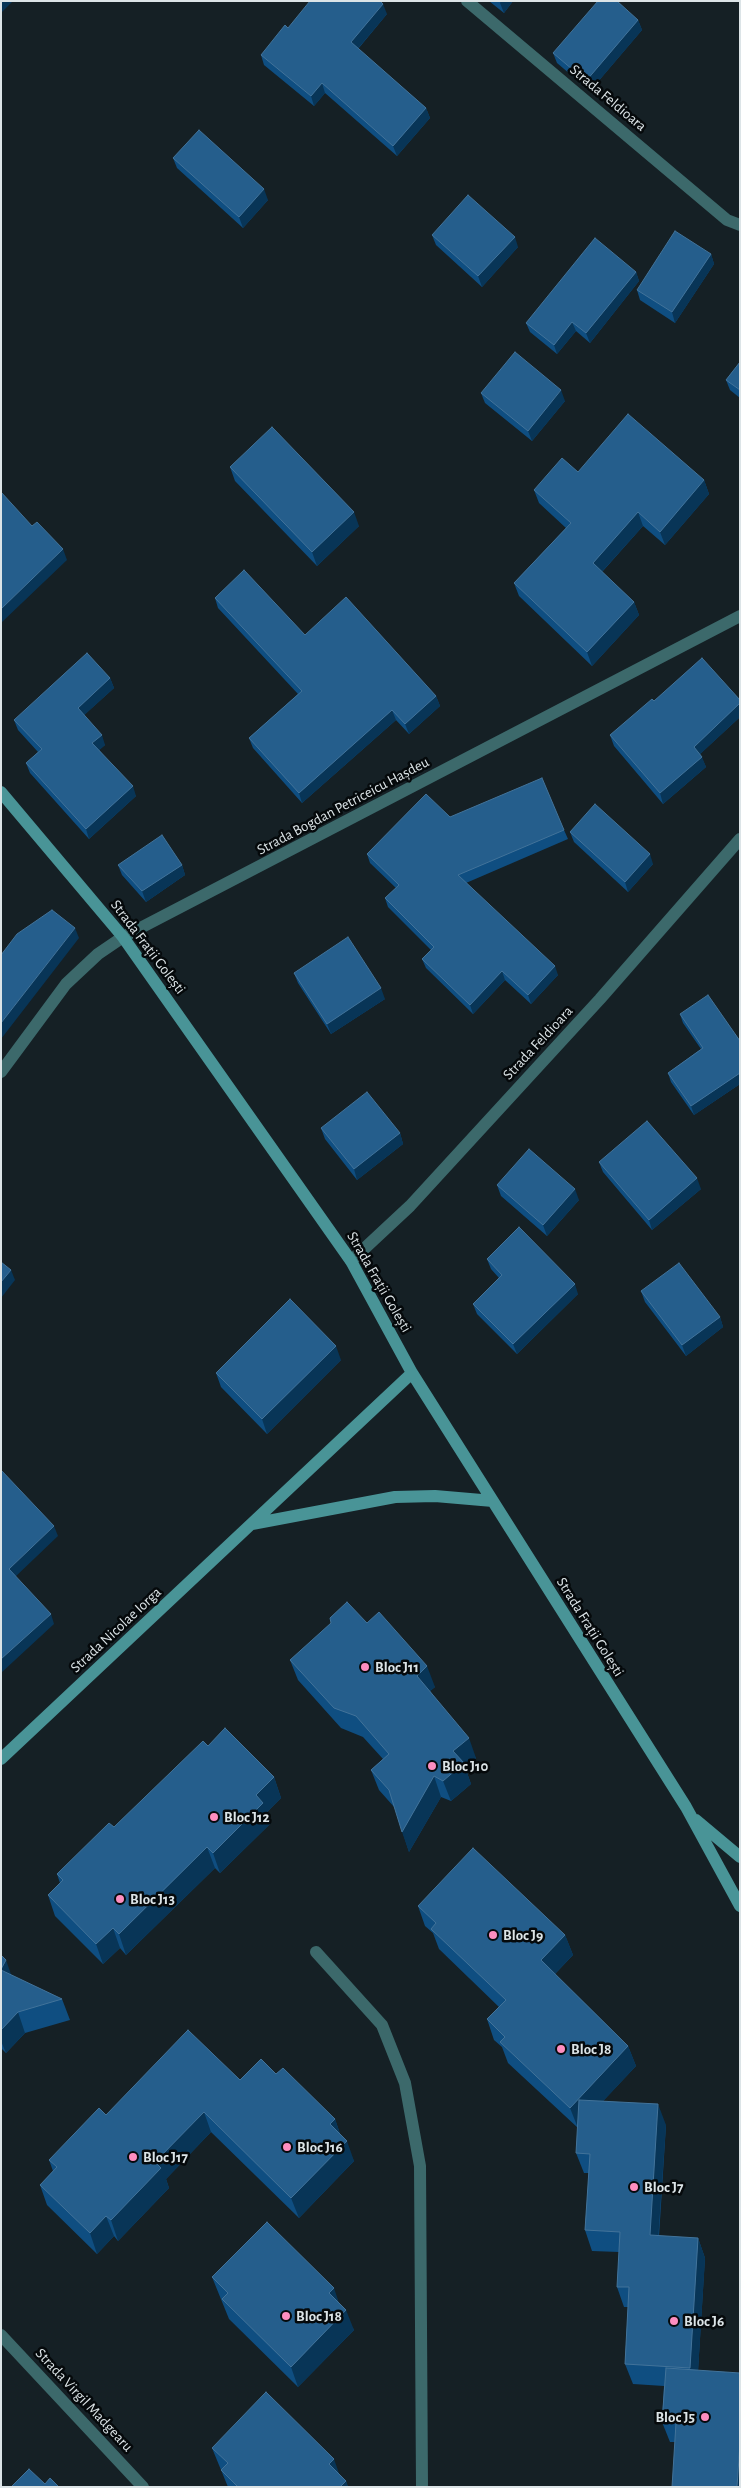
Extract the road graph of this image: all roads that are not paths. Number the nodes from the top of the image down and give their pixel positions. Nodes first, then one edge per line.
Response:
1 (467, 1) edge
2 (728, 220) junction
3 (740, 225) edge
4 (740, 231) edge
5 (740, 616) edge
6 (1, 792) edge
7 (740, 839) edge
8 (123, 937) junction
9 (1, 1072) edge
10 (351, 1261) junction
11 (412, 1373) junction
12 (492, 1500) junction
13 (252, 1524) junction
14 (1, 1759) edge
15 (690, 1815) junction
16 (740, 1857) edge
17 (740, 1906) edge
18 (316, 1952) dead end
19 (1, 2336) edge
20 (143, 2487) edge
21 (422, 2487) edge

1 - 2 street, Strada Feldioara
2 - 3 street, Strada Feldioara
2 - 4 street, Strada Feldioara
5 - 8 street, Strada Bogdan Petriceicu Hașdeu
6 - 8 street, Strada Frații Golești
7 - 10 street, Strada Feldioara
8 - 9 street, Strada Bogdan Petriceicu Hașdeu
8 - 10 street, Strada Frații Golești
10 - 11 street, Strada Frații Golești
11 - 12 street, Strada Frații Golești
11 - 13 street, Strada Nicolae Iorga
12 - 13 street
12 - 15 street, Strada Frații Golești
13 - 14 street, Strada Nicolae Iorga
15 - 16 street, Strada Frații Golești
15 - 17 street, Strada Frații Golești
18 - 21 street
19 - 20 street, Strada Virgil Madgearu

